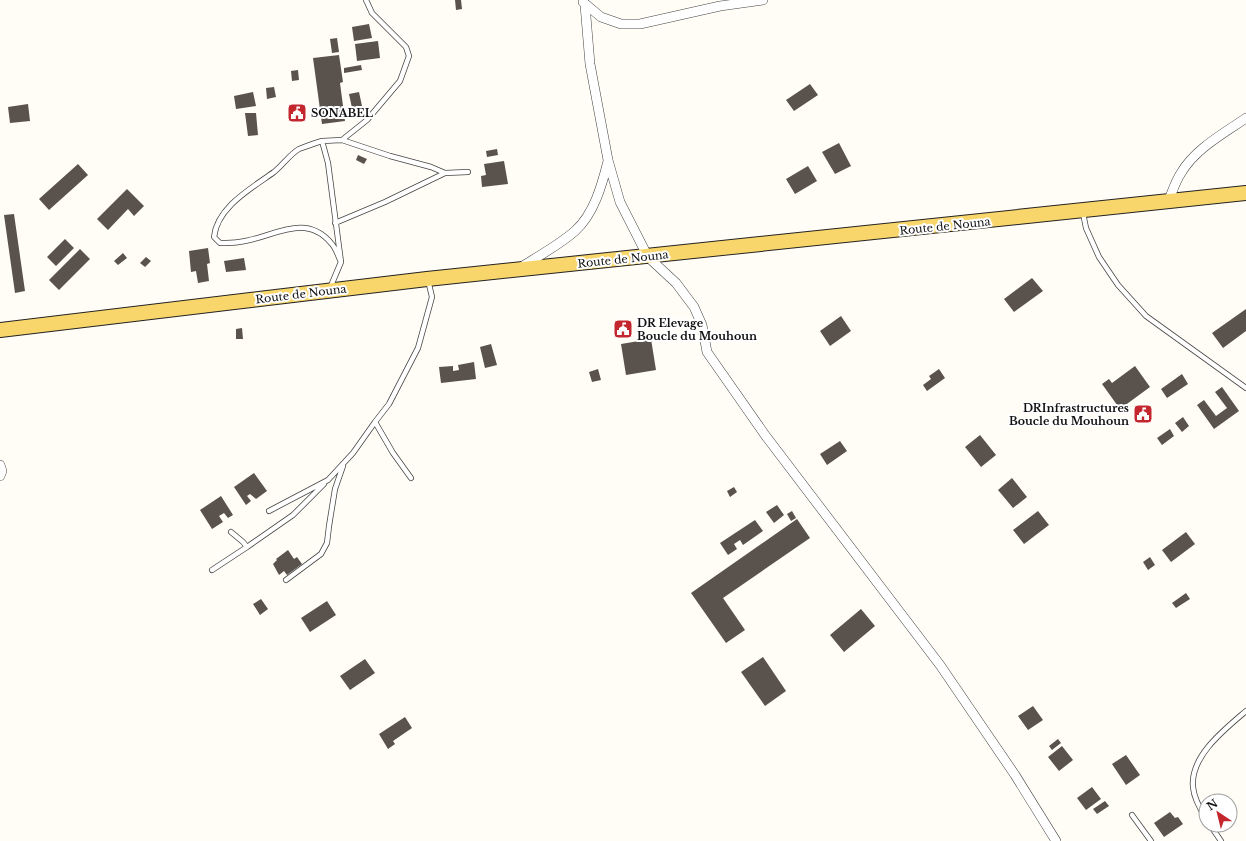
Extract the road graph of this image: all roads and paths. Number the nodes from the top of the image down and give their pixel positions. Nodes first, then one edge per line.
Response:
1 (366, 0) edge
2 (763, 0) edge
3 (583, 2) edge
4 (1246, 118) edge
5 (342, 140) junction
6 (322, 141) junction
7 (608, 160) junction
8 (468, 172) dead end
9 (445, 173) junction
10 (1246, 193) edge
11 (1168, 202) junction
12 (1082, 212) junction
13 (335, 223) junction
14 (648, 257) junction
15 (341, 262) junction
16 (514, 271) junction
17 (427, 279) junction
18 (329, 290) junction
19 (0, 330) edge
20 (1246, 388) edge
21 (375, 422) junction
22 (343, 464) junction
23 (0, 465) edge
24 (0, 476) edge
25 (411, 478) dead end
26 (328, 480) junction
27 (269, 511) dead end
28 (231, 532) dead end
29 (247, 546) junction
30 (212, 570) dead end
31 (286, 580) dead end
32 (1246, 711) edge
33 (1198, 803) edge
34 (1132, 815) dead end
35 (1056, 841) edge
36 (1151, 841) edge

1 - 5 lane
2 - 3 street
3 - 7 street
4 - 11 street
5 - 6 lane
5 - 9 lane
6 - 13 lane
6 - 15 lane
7 - 14 street
7 - 16 street
8 - 9 lane
9 - 13 lane
10 - 11 main road, Route de Nouna
11 - 12 main road, Route de Nouna
12 - 14 main road, Route de Nouna
12 - 20 lane
13 - 15 lane
14 - 16 main road, Route de Nouna
14 - 35 street
15 - 18 lane
16 - 17 main road, Route de Nouna
17 - 18 main road, Route de Nouna
17 - 21 lane
18 - 19 main road, Route de Nouna
21 - 22 lane
21 - 25 lane
22 - 26 lane
22 - 31 lane
23 - 24 street
26 - 27 lane
26 - 29 lane
28 - 29 lane
29 - 30 lane
32 - 33 lane
34 - 36 lane

